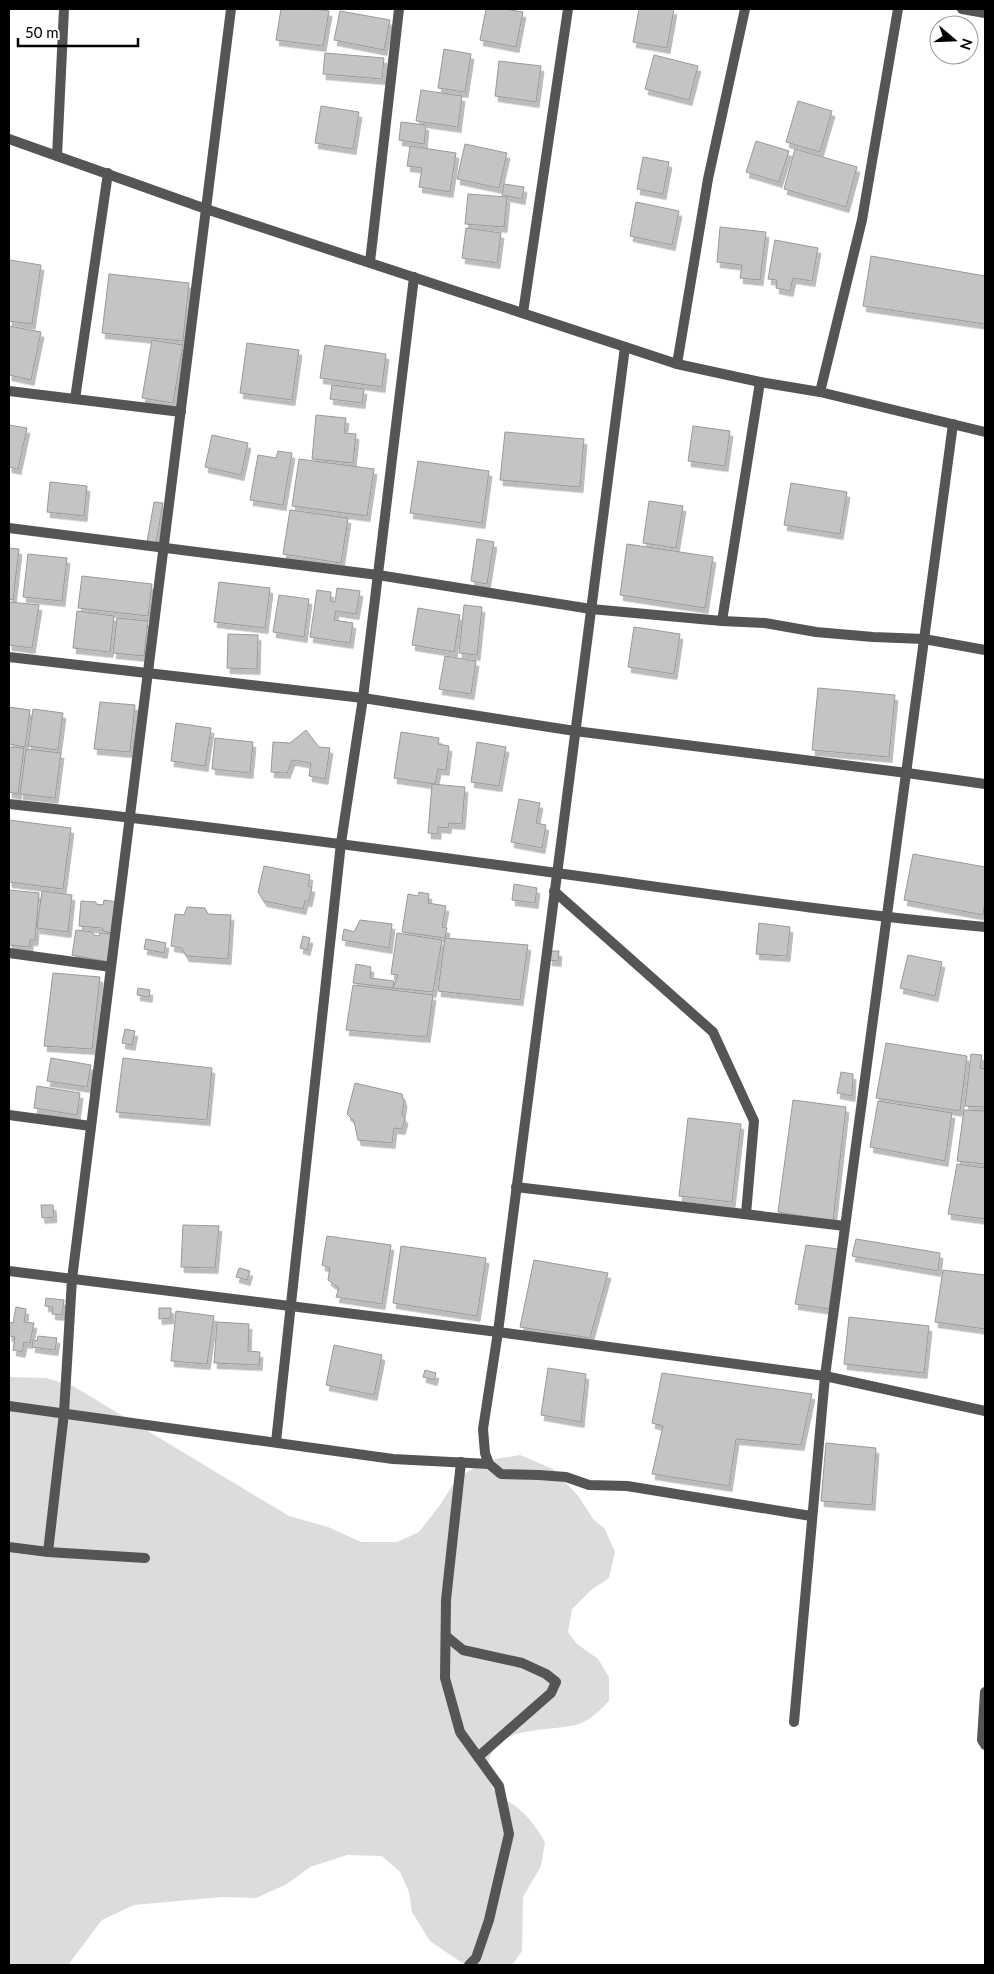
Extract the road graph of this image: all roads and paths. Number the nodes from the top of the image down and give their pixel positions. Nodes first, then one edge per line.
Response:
1 (64, 9) edge
2 (231, 9) edge
3 (399, 9) edge
4 (568, 9) edge
5 (745, 9) edge
6 (898, 9) edge
7 (962, 9) edge
8 (985, 13) edge
9 (9, 139) edge
10 (57, 156) junction
11 (108, 174) junction
12 (206, 208) junction
13 (370, 262) junction
14 (414, 276) junction
15 (523, 313) junction
16 (625, 347) junction
17 (677, 364) junction
18 (760, 382) junction
19 (9, 391) edge
20 (820, 392) junction
21 (75, 399) junction
22 (181, 412) junction
23 (953, 424) junction
24 (985, 432) edge
25 (9, 528) edge
26 (164, 548) junction
27 (378, 575) junction
28 (591, 609) junction
29 (722, 621) junction
30 (924, 639) junction
31 (985, 650) edge
32 (9, 656) edge
33 (148, 673) junction
34 (363, 698) junction
35 (575, 731) junction
36 (907, 772) junction
37 (985, 784) edge
38 (9, 804) edge
39 (130, 817) junction
40 (341, 843) junction
41 (557, 873) junction
42 (554, 892) junction
43 (887, 918) junction
44 (985, 927) edge
45 (9, 953) edge
46 (111, 967) junction
47 (9, 1115) edge
48 (92, 1126) junction
49 (516, 1187) junction
50 (746, 1214) junction
51 (845, 1226) junction
52 (9, 1271) edge
53 (72, 1279) junction
54 (290, 1306) junction
55 (498, 1332) junction
56 (825, 1376) junction
57 (9, 1406) edge
58 (64, 1412) junction
59 (985, 1412) edge
60 (276, 1442) junction
61 (461, 1462) junction
62 (489, 1464) junction
63 (811, 1516) junction
64 (9, 1548) edge
65 (48, 1552) junction
66 (145, 1558) dead end
67 (446, 1636) junction
68 (985, 1692) edge
69 (794, 1722) dead end
70 (985, 1745) edge
71 (478, 1757) junction
72 (469, 1965) edge

1 - 10 street
2 - 12 street
3 - 13 street
4 - 15 street
5 - 17 street
6 - 20 street
7 - 8 street
9 - 10 street
10 - 11 street
11 - 12 street
11 - 21 street
12 - 13 street
12 - 22 street
13 - 14 street
14 - 15 street
14 - 27 street
15 - 16 street
16 - 17 street
16 - 28 street
17 - 18 street
18 - 20 street
18 - 29 street
19 - 21 street
20 - 23 street
21 - 22 street
22 - 26 street
23 - 24 street
23 - 30 street
25 - 26 street
26 - 27 street
26 - 33 street
27 - 28 street
27 - 34 street
28 - 29 street
28 - 35 street
29 - 30 street
30 - 31 street
30 - 36 street
32 - 33 street
33 - 34 street
33 - 39 street
34 - 35 street
34 - 40 street
35 - 36 street
35 - 41 street
36 - 37 street
36 - 43 street
38 - 39 street
39 - 40 street
39 - 46 street
40 - 41 street
40 - 54 street
41 - 42 street
41 - 43 street
42 - 49 street
42 - 50 street
43 - 44 street
43 - 51 street
45 - 46 street
46 - 48 street
47 - 48 street
48 - 53 street
49 - 50 street
49 - 55 street
50 - 51 street
51 - 56 street
52 - 53 street
53 - 54 street
53 - 58 street
54 - 55 street
54 - 60 street
55 - 56 street
55 - 62 street
56 - 59 street
56 - 63 street
57 - 58 street
58 - 60 street
58 - 65 street
60 - 61 street
61 - 62 street
61 - 67 street
62 - 63 street
63 - 69 street
64 - 65 street
65 - 66 street
67 - 71 street
67 - 71 street
68 - 70 street
71 - 72 street

